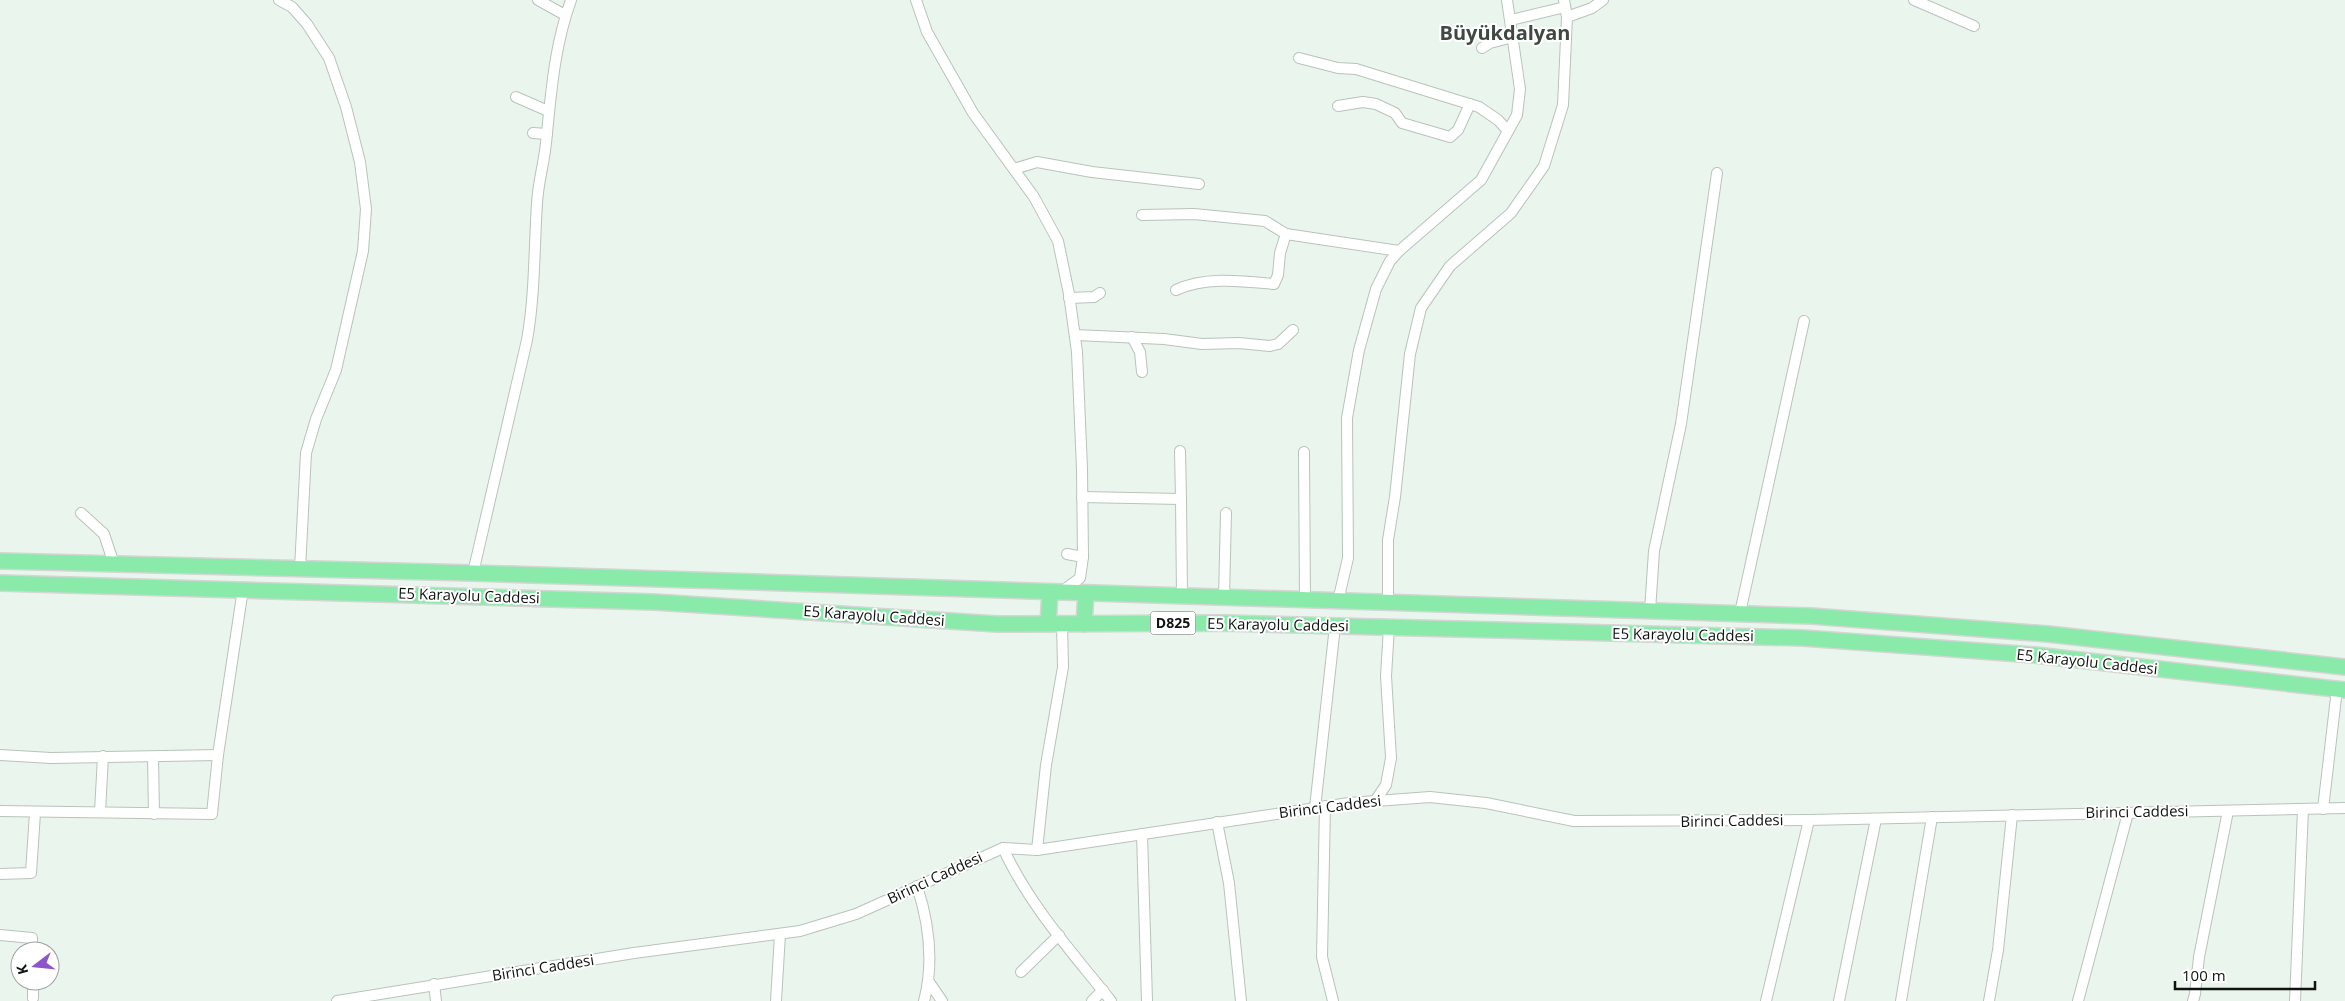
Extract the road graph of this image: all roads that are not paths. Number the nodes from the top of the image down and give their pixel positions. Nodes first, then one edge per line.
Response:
1 (279, 0) edge
2 (538, 0) edge
3 (570, 0) edge
4 (916, 0) edge
5 (1507, 0) edge
6 (1603, 0) edge
7 (1914, 0) edge
8 (1565, 8) edge
9 (565, 15) junction
10 (1511, 20) junction
11 (1974, 26) dead end
12 (1513, 37) junction
13 (1482, 48) dead end
14 (1299, 58) dead end
15 (516, 96) dead end
16 (1470, 104) junction
17 (1338, 106) dead end
18 (548, 111) junction
19 (1508, 131) junction
20 (533, 133) dead end
21 (546, 134) junction
22 (1014, 169) junction
23 (1716, 173) dead end
24 (1199, 184) dead end
25 (1142, 216) dead end
26 (1286, 234) junction
27 (1398, 251) junction
28 (1176, 290) dead end
29 (1100, 293) dead end
30 (1070, 298) junction
31 (1804, 321) dead end
32 (1293, 330) dead end
33 (1075, 335) junction
34 (1132, 337) junction
35 (1142, 372) dead end
36 (1180, 451) dead end
37 (1304, 452) dead end
38 (1082, 497) junction
39 (1181, 499) junction
40 (1226, 512) dead end
41 (81, 513) dead end
42 (1068, 554) dead end
43 (1082, 556) junction
44 (0, 561) edge
45 (114, 564) junction
46 (300, 569) junction
47 (473, 573) junction
48 (0, 583) edge
49 (242, 589) junction
50 (1056, 592) junction
51 (1086, 593) junction
52 (1182, 596) junction
53 (1224, 597) junction
54 (1304, 601) junction
55 (1338, 601) junction
56 (1388, 602) junction
57 (1650, 611) junction
58 (1740, 614) junction
59 (1055, 624) junction
60 (1084, 624) junction
61 (1335, 626) junction
62 (1389, 627) junction
63 (2345, 667) edge
64 (2341, 690) edge
65 (0, 755) edge
66 (218, 755) junction
67 (103, 756) junction
68 (153, 757) junction
69 (1375, 801) junction
70 (1320, 807) junction
71 (2345, 808) edge
72 (2303, 809) junction
73 (2324, 809) junction
74 (0, 811) edge
75 (2228, 811) junction
76 (100, 812) junction
77 (35, 813) junction
78 (2128, 813) junction
79 (154, 814) junction
80 (2012, 815) junction
81 (1932, 817) junction
82 (1876, 819) junction
83 (1809, 820) junction
84 (1217, 822) junction
85 (1142, 834) junction
86 (1003, 848) junction
87 (1037, 850) junction
88 (0, 874) edge
89 (917, 886) junction
90 (780, 934) junction
91 (0, 935) edge
92 (1059, 935) junction
93 (32, 941) edge
94 (1021, 972) dead end
95 (929, 982) junction
96 (434, 984) junction
97 (1103, 990) junction
98 (33, 991) edge
99 (33, 998) dead end
100 (337, 1001) edge
101 (436, 1001) edge
102 (776, 1001) edge
103 (924, 1001) edge
104 (942, 1001) edge
105 (1092, 1001) edge
106 (1111, 1001) edge
107 (1147, 1001) edge
108 (1241, 1001) edge
109 (1333, 1001) edge
110 (1766, 1001) edge
111 (1840, 1001) edge
112 (1901, 1001) edge
113 (1989, 1001) edge
114 (2078, 1001) edge
115 (2193, 1001) edge
116 (2296, 1001) edge

1 - 46 street
2 - 9 street
3 - 9 street
4 - 22 street
5 - 10 street
6 - 8 street
7 - 11 street
8 - 10 street
8 - 56 street
9 - 18 street
10 - 12 street
12 - 13 street
12 - 19 street
14 - 16 street
15 - 18 street
16 - 17 street
16 - 19 street
18 - 21 street
19 - 27 street
20 - 21 street
21 - 47 street
22 - 24 street
22 - 30 street
23 - 57 street
25 - 26 street
26 - 27 street
26 - 28 street
27 - 55 street
29 - 30 street
30 - 33 street
31 - 58 street
32 - 34 street
33 - 34 street
33 - 38 street
34 - 35 street
36 - 39 street
37 - 54 street
38 - 39 street
38 - 43 street
39 - 52 street
40 - 53 street
41 - 45 street
42 - 43 street
43 - 50 street
44 - 45 highway, E5 Karayolu Caddesi / D825
45 - 46 highway, E5 Karayolu Caddesi / D825
46 - 47 highway, E5 Karayolu Caddesi / D825
47 - 50 highway, E5 Karayolu Caddesi / D825
48 - 49 highway, E5 Karayolu Caddesi / D825
49 - 59 highway, E5 Karayolu Caddesi / D825
49 - 66 street
50 - 51 highway, E5 Karayolu Caddesi / D825
50 - 59 highway
51 - 52 highway, E5 Karayolu Caddesi / D825
51 - 60 highway
52 - 53 highway, E5 Karayolu Caddesi / D825
53 - 54 highway, E5 Karayolu Caddesi / D825
54 - 55 highway, E5 Karayolu Caddesi / D825
55 - 56 highway, E5 Karayolu Caddesi / D825
56 - 57 highway, E5 Karayolu Caddesi / D825
57 - 58 highway, E5 Karayolu Caddesi / D825
58 - 63 highway, E5 Karayolu Caddesi / D825
59 - 60 highway, E5 Karayolu Caddesi / D825
59 - 87 street
60 - 61 highway, E5 Karayolu Caddesi / D825
61 - 62 highway, E5 Karayolu Caddesi / D825
61 - 70 street
62 - 64 highway, E5 Karayolu Caddesi / D825
62 - 69 street
64 - 73 street
65 - 67 street
66 - 68 street
66 - 79 street
67 - 68 street
67 - 76 street
68 - 79 street
69 - 70 street, Birinci Caddesi
69 - 83 street, Birinci Caddesi
70 - 84 street, Birinci Caddesi
70 - 109 street
71 - 73 street, Birinci Caddesi
72 - 73 street, Birinci Caddesi
72 - 75 street, Birinci Caddesi
72 - 116 street
74 - 77 street
75 - 78 street, Birinci Caddesi
75 - 115 street
76 - 77 street
76 - 79 street
77 - 88 street
78 - 80 street, Birinci Caddesi
78 - 114 street
80 - 81 street, Birinci Caddesi
80 - 113 street
81 - 82 street, Birinci Caddesi
81 - 112 street
82 - 83 street, Birinci Caddesi
82 - 111 street
83 - 110 street
84 - 85 street, Birinci Caddesi
84 - 108 street
85 - 87 street, Birinci Caddesi
85 - 107 street
86 - 87 street, Birinci Caddesi
86 - 89 street, Birinci Caddesi
86 - 92 street
89 - 90 street, Birinci Caddesi
89 - 95 street
90 - 96 street, Birinci Caddesi
90 - 102 street
91 - 93 street
92 - 94 street
92 - 97 street
95 - 103 street
95 - 104 street
96 - 100 street, Birinci Caddesi
96 - 101 street
97 - 105 street
97 - 106 street
98 - 99 street

